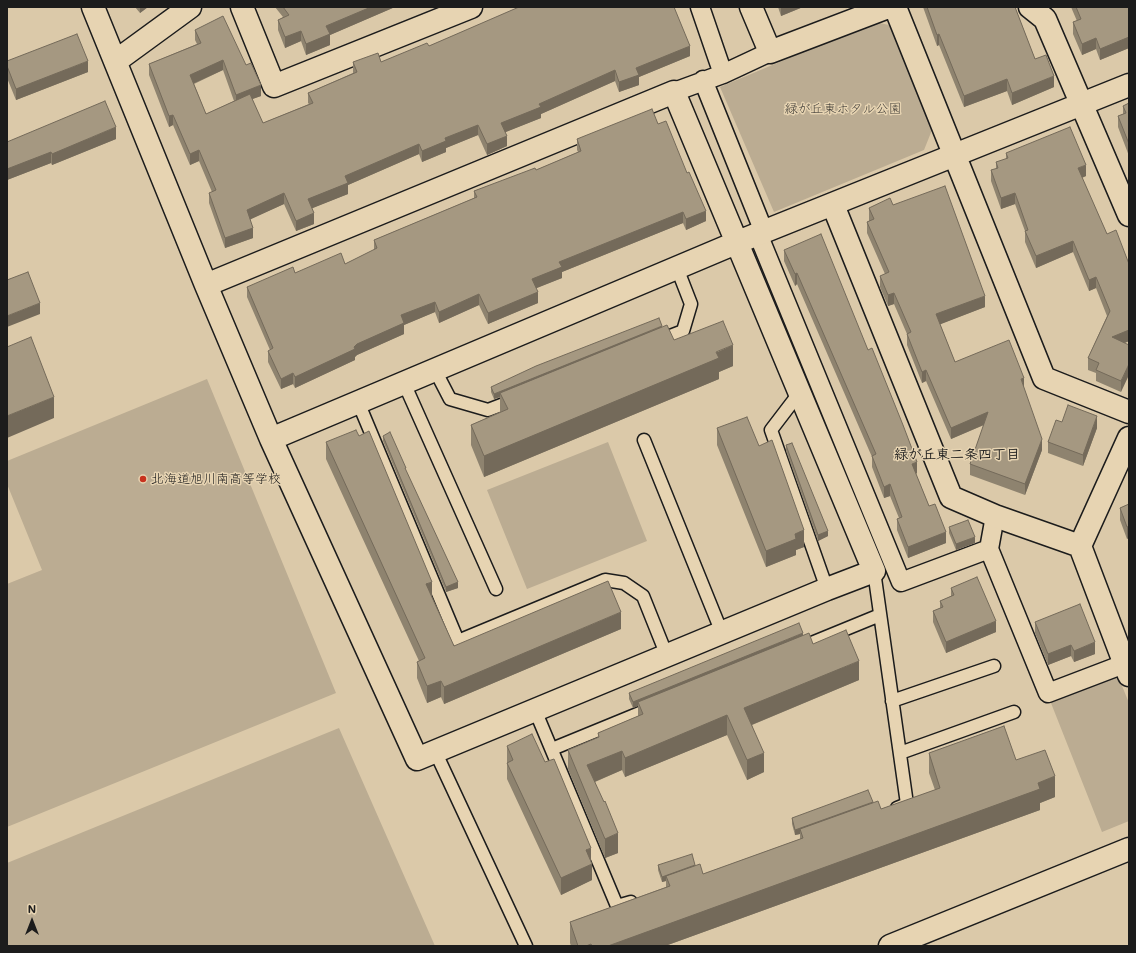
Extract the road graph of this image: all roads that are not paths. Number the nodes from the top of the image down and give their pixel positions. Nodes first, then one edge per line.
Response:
1 (93, 7) edge
2 (190, 7) edge
3 (242, 7) edge
4 (471, 7) edge
5 (700, 7) edge
6 (751, 7) edge
7 (888, 7) edge
8 (895, 7) edge
9 (1041, 11) edge
10 (770, 52) junction
11 (116, 61) junction
12 (723, 74) junction
13 (703, 80) junction
14 (1129, 85) edge
15 (674, 92) junction
16 (1082, 105) junction
17 (955, 156) junction
18 (833, 205) junction
19 (1129, 215) edge
20 (753, 236) junction
21 (677, 268) junction
22 (206, 285) junction
23 (647, 346) edge
24 (435, 370) junction
25 (404, 382) junction
26 (800, 392) junction
27 (524, 395) edge
28 (358, 402) junction
29 (1129, 412) edge
30 (1129, 438) edge
31 (271, 439) junction
32 (644, 440) dead end
33 (995, 516) junction
34 (1080, 546) junction
35 (989, 549) junction
36 (884, 568) junction
37 (496, 589) dead end
38 (827, 589) junction
39 (880, 615) junction
40 (722, 633) junction
41 (785, 654) edge
42 (666, 656) junction
43 (994, 666) dead end
44 (1127, 669) edge
45 (892, 701) junction
46 (661, 704) edge
47 (535, 710) junction
48 (1014, 712) dead end
49 (552, 749) junction
50 (435, 751) junction
51 (900, 753) junction
52 (885, 812) edge
53 (1129, 849) edge
54 (640, 898) edge
55 (526, 946) edge
56 (890, 946) edge

1 - 11 street
2 - 11 street
3 - 4 street
5 - 12 street
6 - 10 street
7 - 10 street
8 - 17 street
9 - 16 street
10 - 12 street
11 - 22 street
12 - 13 street
13 - 15 street
13 - 20 street
14 - 16 street
15 - 20 street
15 - 22 street
16 - 17 street
16 - 19 street
17 - 18 street
17 - 29 street
18 - 20 street
18 - 33 street
20 - 21 street
20 - 26 street
20 - 36 street
21 - 23 lane
21 - 24 street
22 - 31 street
24 - 25 street
24 - 27 lane
25 - 28 street
25 - 37 lane
26 - 36 street
26 - 38 lane
28 - 31 street
28 - 42 lane
30 - 34 street
31 - 50 street
32 - 40 lane
33 - 34 street
33 - 35 street
34 - 44 street
35 - 36 street
35 - 44 street
36 - 38 street
36 - 39 lane
38 - 40 street
39 - 41 lane
39 - 45 lane
40 - 42 street
42 - 47 street
43 - 45 lane
45 - 51 lane
46 - 49 lane
47 - 49 lane
47 - 50 street
48 - 51 lane
49 - 54 lane
50 - 55 lane
51 - 52 lane
53 - 56 street

